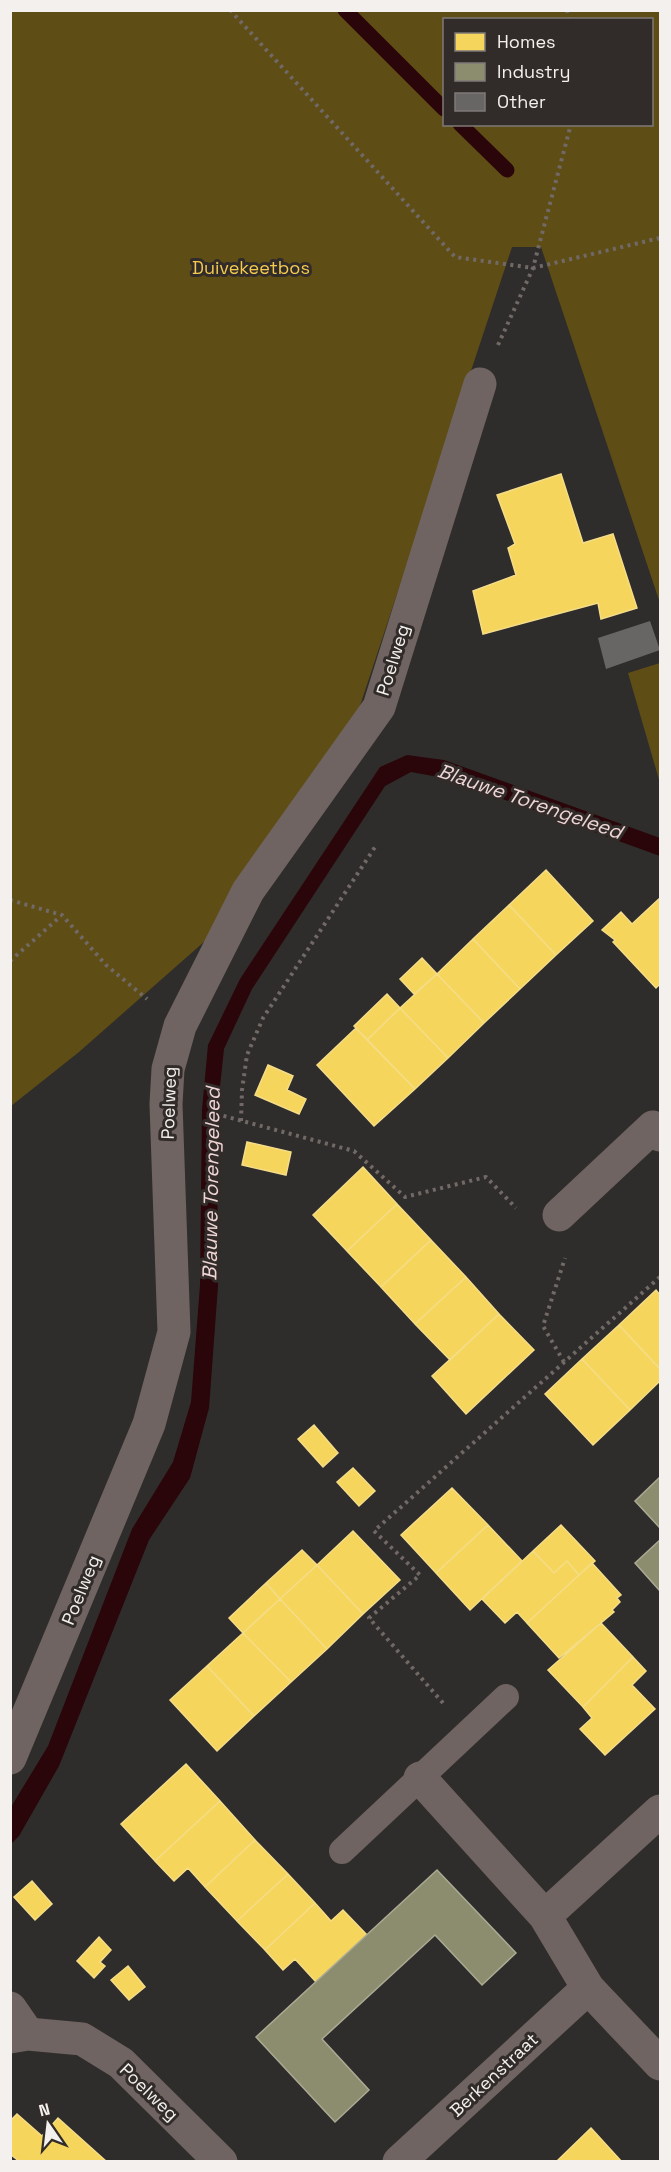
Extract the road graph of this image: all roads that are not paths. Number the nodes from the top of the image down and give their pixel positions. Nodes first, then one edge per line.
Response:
1 (480, 384) road end
2 (660, 1135) edge
3 (548, 1223) road end
4 (506, 1697) dead end
5 (10, 1758) edge
6 (420, 1778) junction
7 (660, 1811) edge
8 (342, 1851) dead end
9 (545, 1916) junction
10 (588, 1988) junction
11 (16, 2026) edge
12 (660, 2064) edge
13 (221, 2162) edge
14 (399, 2162) edge

1 - 5 street, Poelweg
2 - 3 street
4 - 6 lane
6 - 8 lane
6 - 9 street
7 - 9 street
9 - 10 street
10 - 12 street
10 - 14 street, Berkenstraat
11 - 13 street, Poelweg

